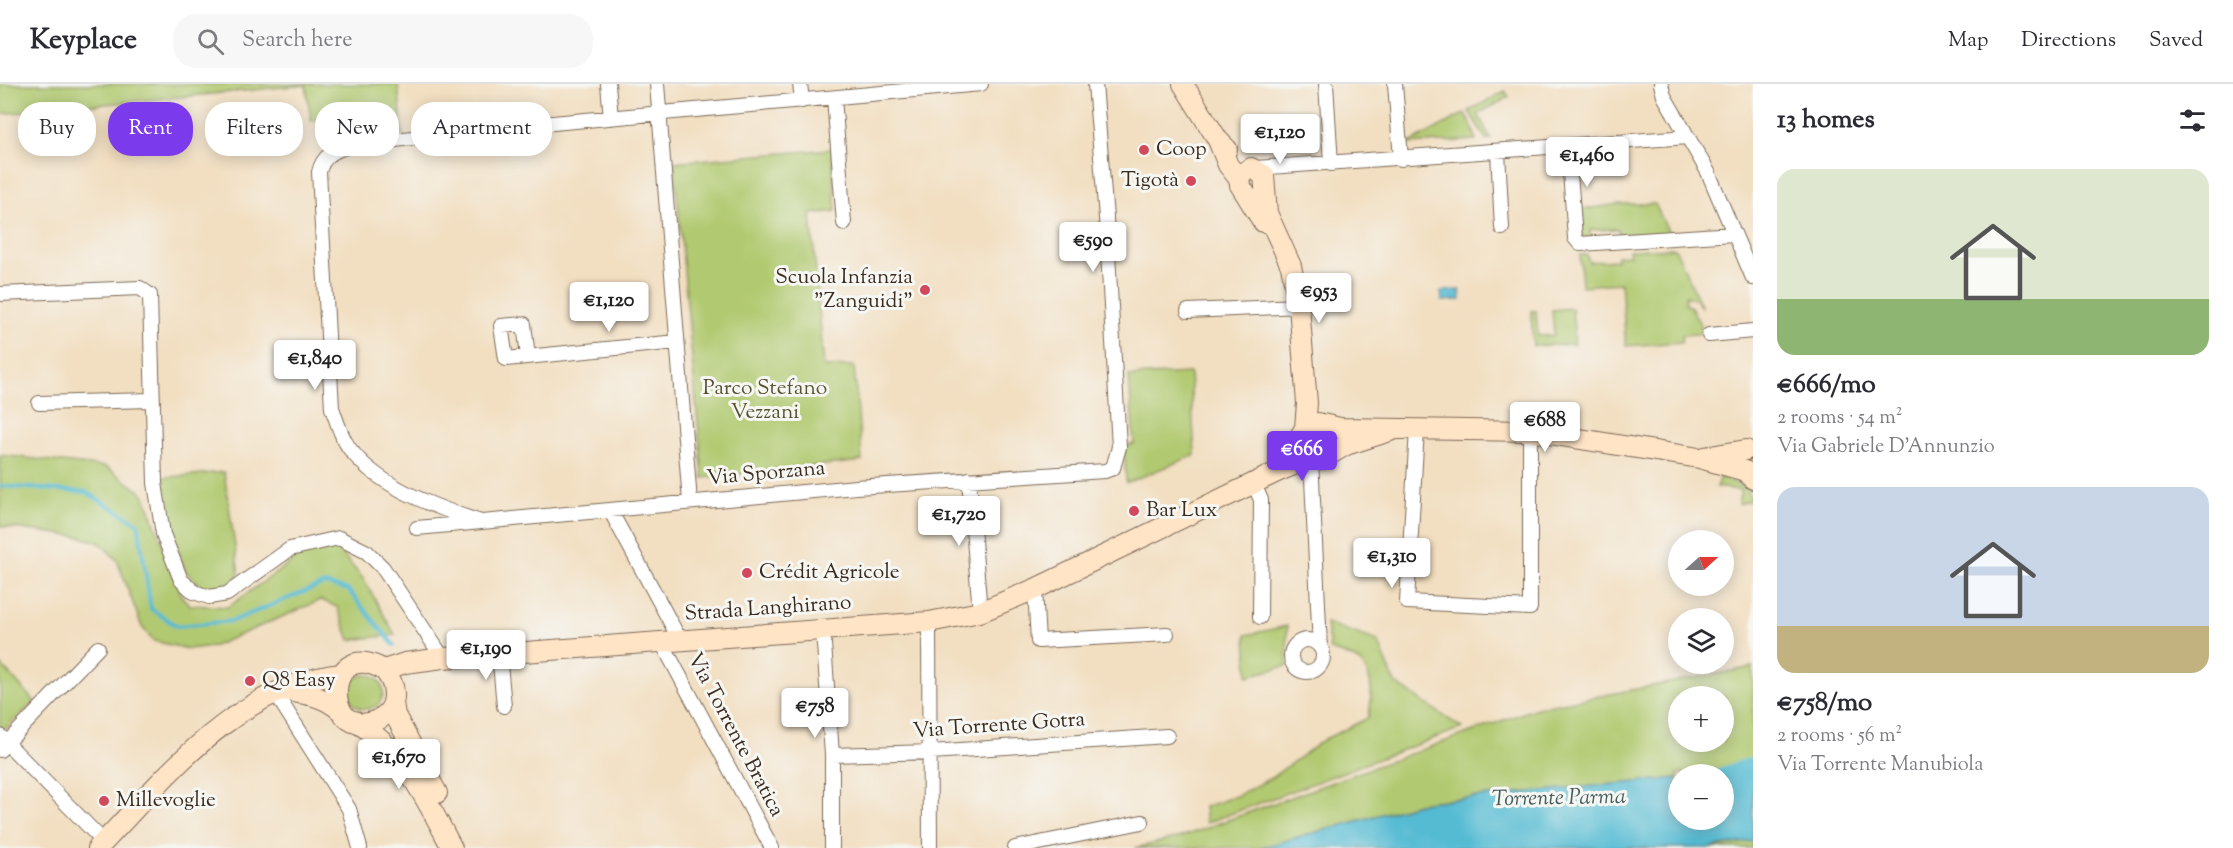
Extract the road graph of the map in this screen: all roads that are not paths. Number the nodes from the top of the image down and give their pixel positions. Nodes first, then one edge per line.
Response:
1 (608, 84) edge
2 (657, 84) edge
3 (800, 84) edge
4 (981, 84) edge
5 (1095, 84) edge
6 (1183, 84) edge
7 (1326, 84) edge
8 (1395, 84) edge
9 (1660, 84) edge
10 (834, 98) junction
11 (802, 101) junction
12 (660, 114) junction
13 (611, 118) junction
14 (1688, 137) junction
15 (1568, 146) junction
16 (1498, 152) junction
17 (1401, 159) junction
18 (1332, 164) junction
19 (1253, 180) junction
20 (844, 223) dead end
21 (1502, 228) dead end
22 (1734, 234) junction
23 (1748, 253) edge
24 (1753, 278) edge
25 (0, 294) edge
26 (1299, 306) junction
27 (1188, 311) dead end
28 (1753, 331) edge
29 (1709, 335) dead end
30 (677, 342) junction
31 (528, 357) dead end
32 (151, 400) junction
33 (39, 403) dead end
34 (1417, 429) junction
35 (1313, 430) junction
36 (1393, 430) junction
37 (1530, 431) junction
38 (1749, 446) edge
39 (1331, 453) junction
40 (1311, 458) junction
41 (1699, 458) junction
42 (1280, 471) junction
43 (1749, 475) edge
44 (969, 479) junction
45 (1254, 484) junction
46 (690, 502) junction
47 (610, 510) junction
48 (481, 522) junction
49 (417, 528) dead end
50 (1035, 589) junction
51 (980, 612) junction
52 (1260, 617) dead end
53 (929, 622) junction
54 (823, 630) junction
55 (1167, 634) dead end
56 (670, 640) junction
57 (1320, 647) dead end
58 (98, 648) dead end
59 (499, 653) junction
60 (435, 659) junction
61 (384, 670) junction
62 (342, 674) junction
63 (277, 690) junction
64 (394, 697) junction
65 (504, 706) dead end
66 (347, 716) junction
67 (1167, 736) dead end
68 (2, 743) edge
69 (932, 752) junction
70 (832, 755) junction
71 (1142, 822) dead end
72 (101, 845) edge
73 (360, 848) edge
74 (452, 848) edge
75 (467, 848) edge
76 (772, 848) edge
77 (832, 848) edge
78 (930, 848) edge
79 (1015, 848) edge

1 - 13 street
2 - 12 street
3 - 11 street
4 - 10 street
5 - 44 street, Via Sporzana
6 - 19 street
7 - 18 street
8 - 17 street
9 - 14 street
10 - 11 street
10 - 20 street
11 - 12 street
12 - 13 street
12 - 30 street
13 - 48 street
14 - 15 street
14 - 22 street
15 - 16 street
15 - 22 street
16 - 17 street
16 - 21 street
17 - 18 street
18 - 19 street
19 - 26 street
22 - 23 street
23 - 24 street
25 - 32 street
26 - 27 street
26 - 35 street
28 - 29 street
30 - 31 street
30 - 46 street
32 - 33 street
32 - 60 street
34 - 36 street, Strada Langhirano
34 - 37 street, Strada Langhirano
34 - 37 street
35 - 36 street, Strada Langhirano
35 - 39 street
35 - 40 street
35 - 42 street
36 - 39 street, Strada Langhirano
37 - 41 street, Strada Langhirano
38 - 41 street, Strada Langhirano
38 - 43 street, Strada Langhirano
39 - 40 street, Strada Langhirano
40 - 42 street, Strada Langhirano
40 - 57 street
41 - 43 street, Strada Langhirano
42 - 45 street, Strada Langhirano
44 - 46 street, Via Sporzana
44 - 51 street
45 - 50 street, Strada Langhirano
45 - 52 street
46 - 47 street, Via Sporzana
47 - 48 street, Via Sporzana
47 - 56 street, Via Torrente Bratica
48 - 49 street, Via Sporzana
50 - 51 street, Strada Langhirano
50 - 55 street
51 - 53 street, Strada Langhirano
53 - 54 street, Strada Langhirano
53 - 69 street
54 - 56 street, Strada Langhirano
54 - 70 street
56 - 59 street, Strada Langhirano
56 - 76 street, Via Torrente Bratica
58 - 68 street
59 - 60 street, Strada Langhirano
59 - 65 street
60 - 61 street, Strada Langhirano
60 - 64 street
61 - 62 street, Strada Langhirano
61 - 64 street
62 - 63 street, Strada Langhirano
62 - 66 street
63 - 66 street
63 - 72 street, Strada Langhirano
63 - 73 street
64 - 66 street
64 - 75 street
66 - 74 street
67 - 69 street, Via Torrente Gotra
68 - 72 street
69 - 70 street, Via Torrente Gotra
69 - 78 street
70 - 77 street
71 - 79 street

